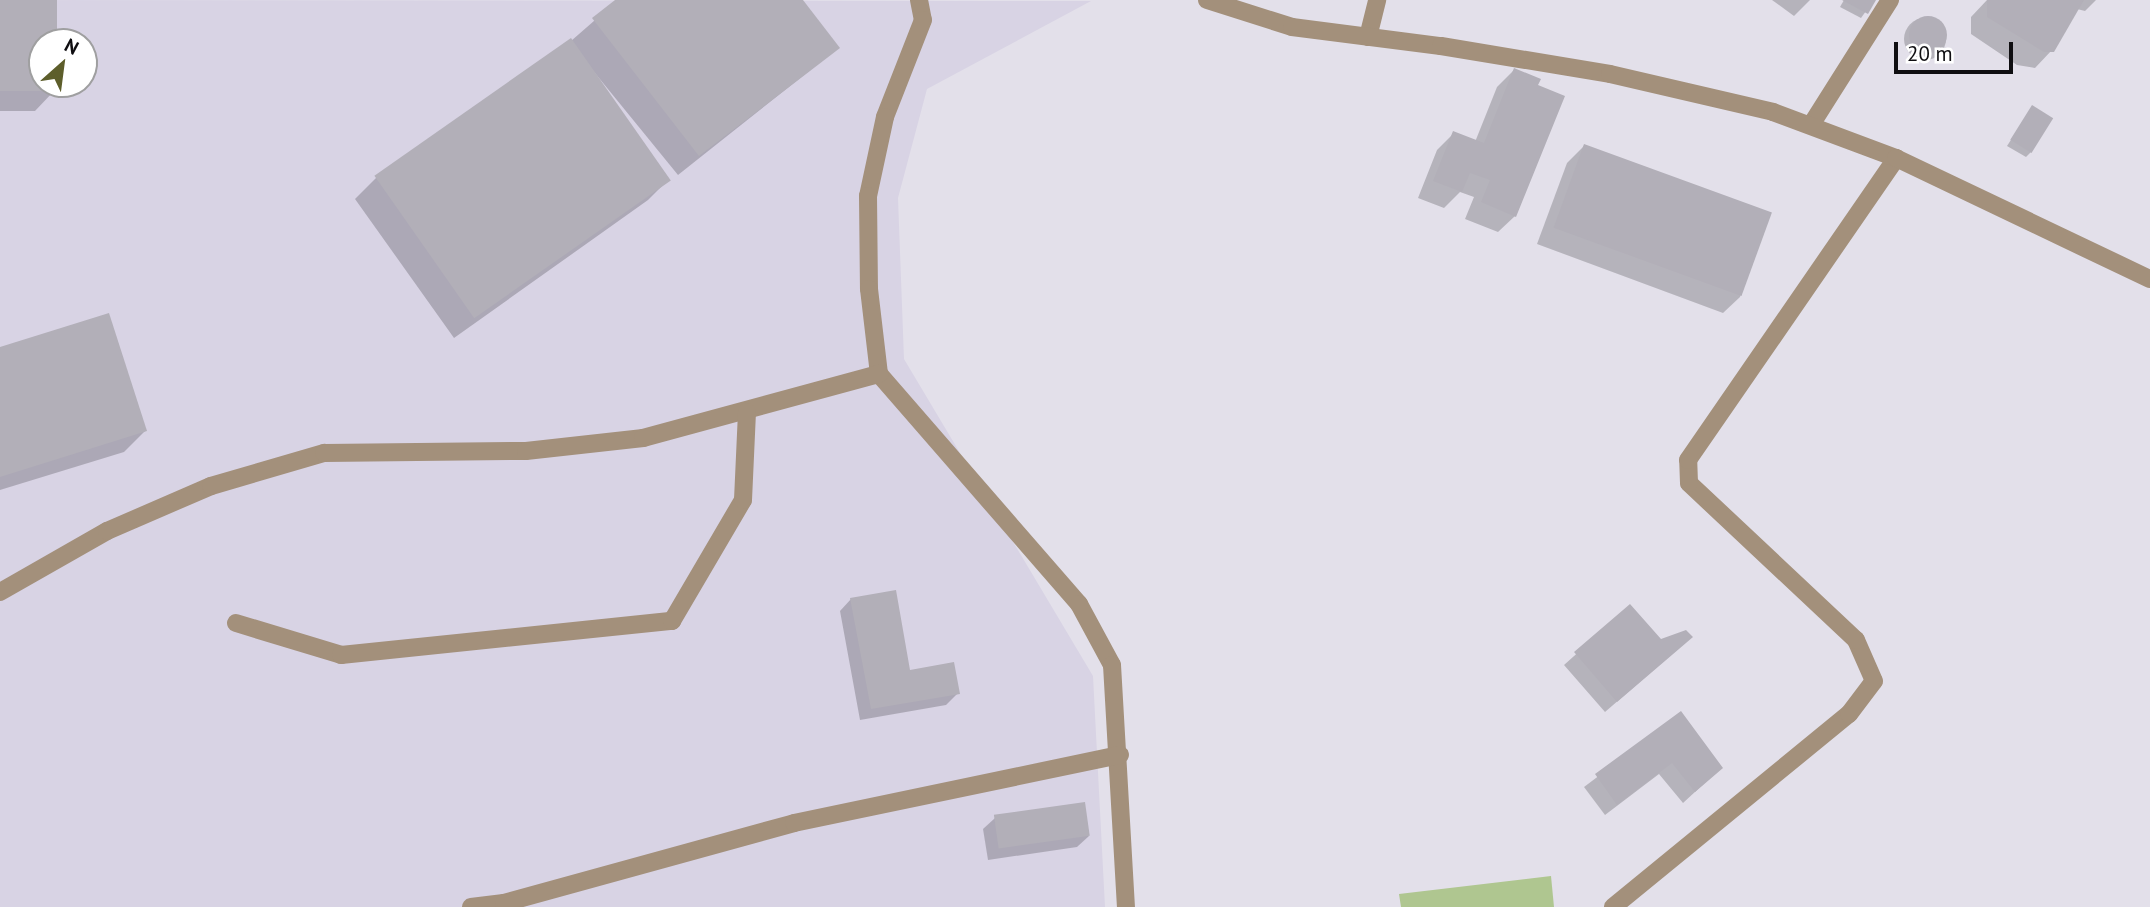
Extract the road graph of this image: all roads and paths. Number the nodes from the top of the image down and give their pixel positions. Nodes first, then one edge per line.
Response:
1 (919, 0) edge
2 (1207, 0) edge
3 (1377, 0) edge
4 (1891, 0) edge
5 (1368, 37) junction
6 (1811, 125) junction
7 (1896, 158) junction
8 (2150, 279) edge
9 (879, 374) junction
10 (747, 412) junction
11 (0, 592) edge
12 (236, 624) dead end
13 (1120, 755) junction
14 (471, 907) edge
15 (1125, 907) edge
16 (1613, 907) edge

1 - 9 street
2 - 5 street
3 - 5 street
4 - 6 street
5 - 6 street
6 - 7 street
7 - 8 street
7 - 16 street
9 - 10 street
9 - 13 street
10 - 11 street
10 - 12 street
13 - 14 street
13 - 15 street

